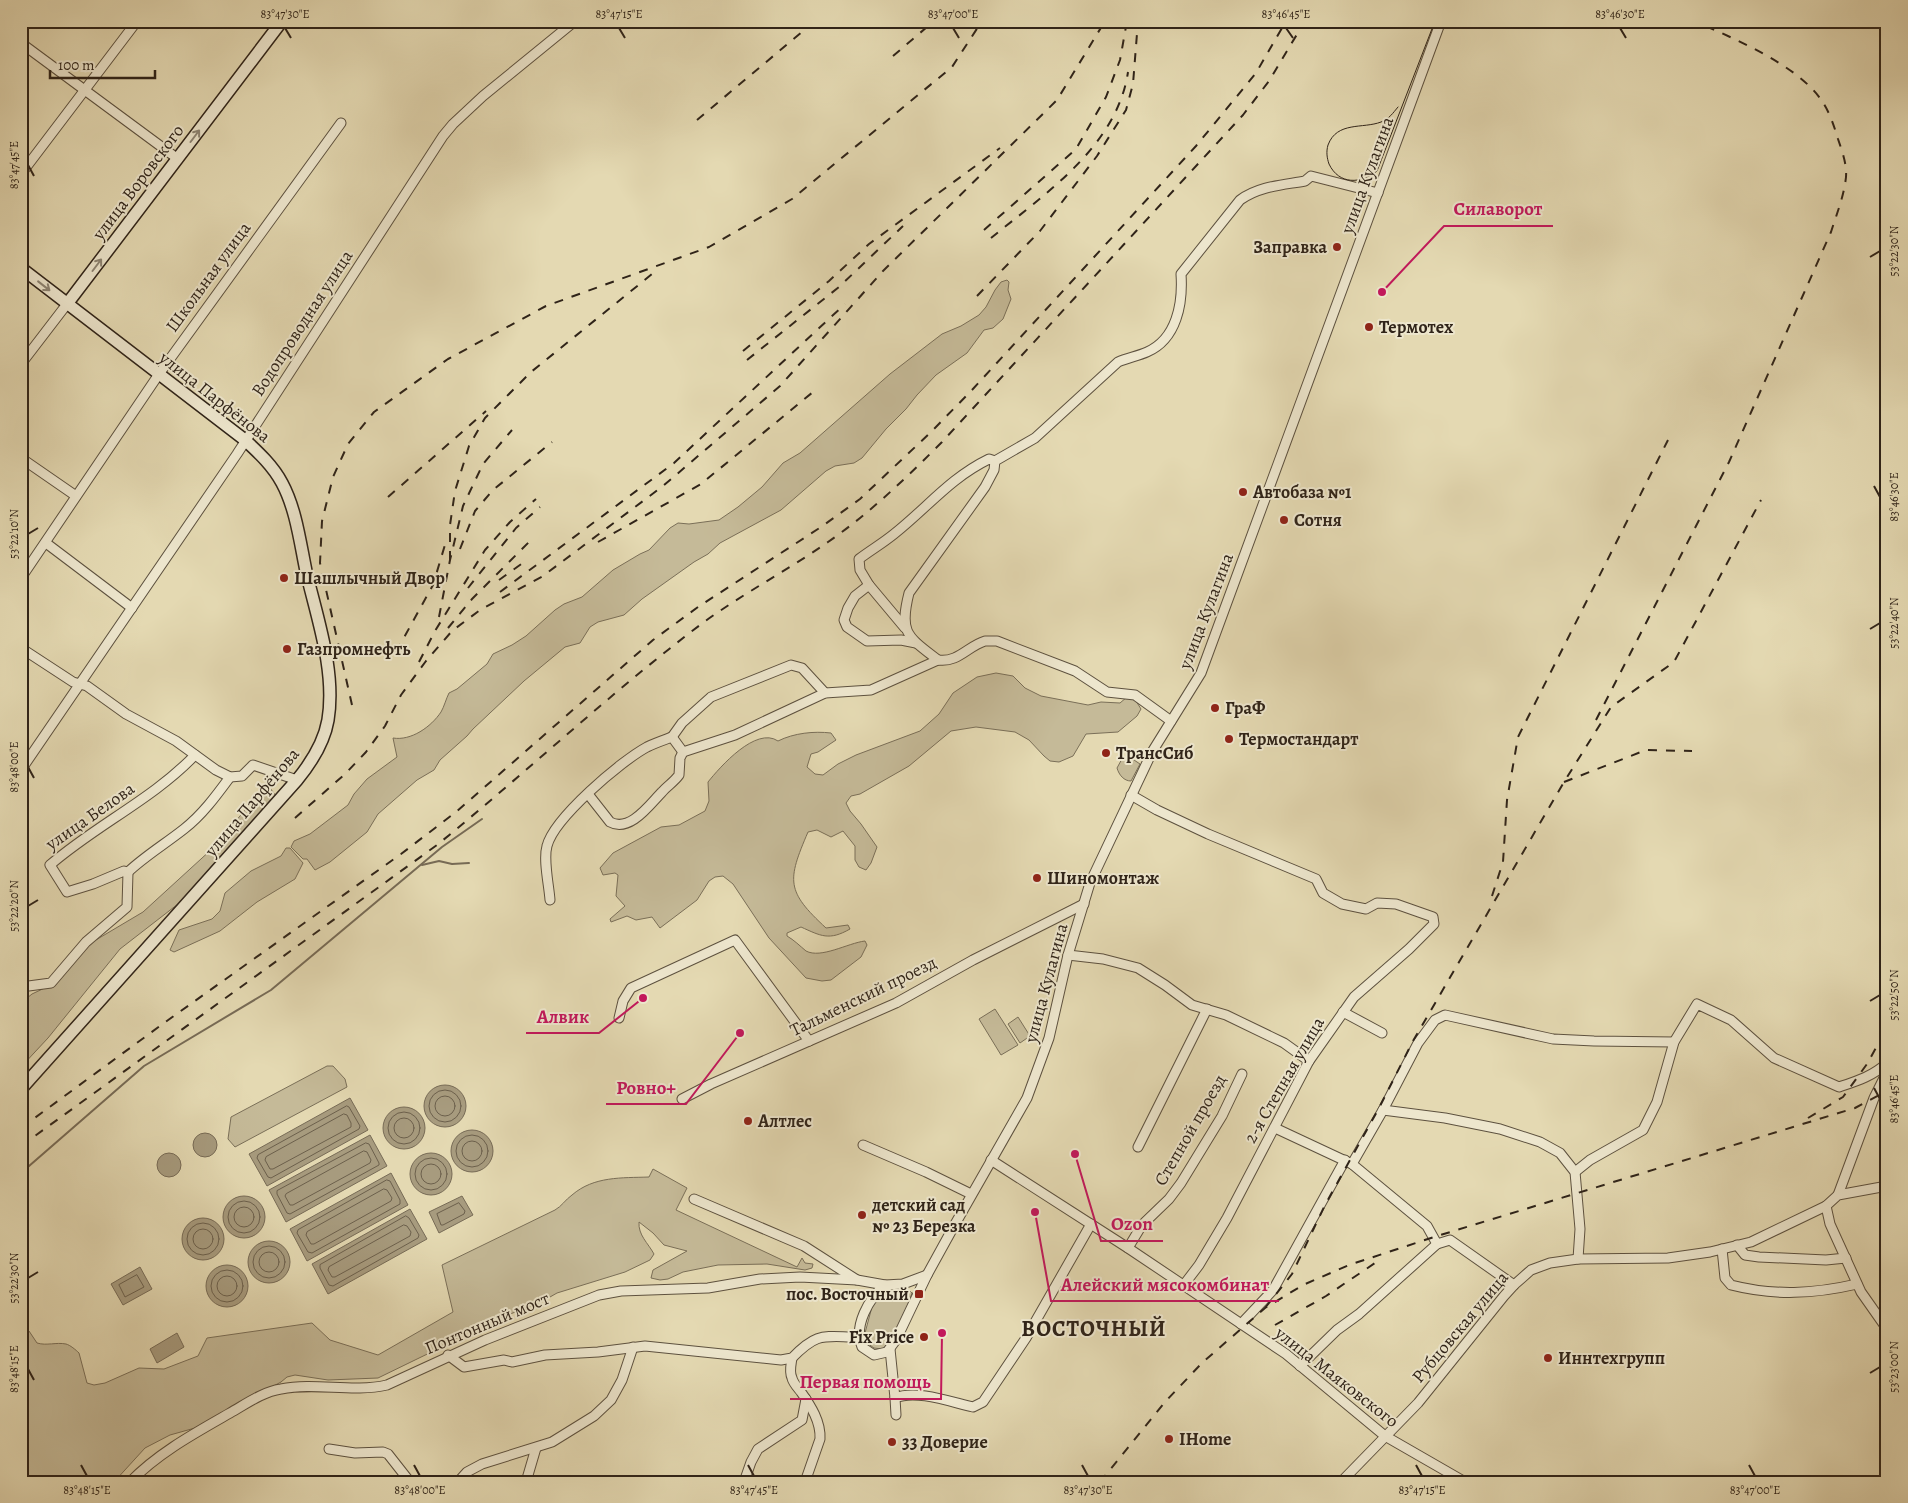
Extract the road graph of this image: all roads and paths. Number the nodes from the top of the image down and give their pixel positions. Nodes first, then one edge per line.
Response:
1 (282, 21) edge
2 (575, 21) edge
3 (1441, 21) edge
4 (134, 26) dead end
5 (21, 43) edge
6 (84, 91) junction
7 (341, 123) dead end
8 (178, 159) junction
9 (21, 174) edge
10 (1378, 193) junction
11 (21, 268) edge
12 (67, 304) junction
13 (21, 364) edge
14 (158, 374) junction
15 (245, 440) junction
16 (21, 458) edge
17 (995, 461) junction
18 (76, 496) junction
19 (46, 542) junction
20 (21, 578) edge
21 (868, 585) junction
22 (132, 608) junction
23 (905, 628) junction
24 (916, 643) junction
25 (21, 648) edge
26 (938, 660) junction
27 (80, 684) junction
28 (825, 693) junction
29 (1171, 721) junction
30 (672, 737) junction
31 (682, 752) junction
32 (195, 755) junction
33 (21, 770) edge
34 (230, 777) junction
35 (297, 780) junction
36 (588, 794) junction
37 (1131, 795) junction
38 (128, 872) junction
39 (550, 900) dead end
40 (1084, 904) junction
41 (1068, 955) junction
42 (21, 987) edge
43 (1207, 1010) junction
44 (1343, 1012) junction
45 (619, 1018) dead end
46 (1382, 1033) dead end
47 (809, 1042) junction
48 (1674, 1042) junction
49 (1310, 1061) junction
50 (1887, 1063) edge
51 (1887, 1072) edge
52 (1242, 1074) dead end
53 (21, 1089) edge
54 (682, 1099) dead end
55 (1383, 1110) junction
56 (1275, 1128) junction
57 (863, 1146) dead end
58 (1138, 1147) dead end
59 (992, 1160) junction
60 (1348, 1162) junction
61 (1575, 1172) junction
62 (1887, 1186) edge
63 (971, 1194) junction
64 (1838, 1195) junction
65 (694, 1199) dead end
66 (1826, 1206) junction
67 (1091, 1224) junction
68 (1437, 1244) junction
69 (1736, 1245) junction
70 (1128, 1248) junction
71 (1722, 1249) junction
72 (1846, 1258) junction
73 (1578, 1259) junction
74 (927, 1275) junction
75 (857, 1280) junction
76 (1857, 1284) junction
77 (885, 1285) junction
78 (1514, 1285) junction
79 (1183, 1286) junction
80 (1241, 1324) junction
81 (1887, 1329) edge
82 (859, 1337) junction
83 (633, 1347) junction
84 (890, 1349) junction
85 (448, 1355) junction
86 (792, 1358) junction
87 (1300, 1366) junction
88 (895, 1398) junction
89 (806, 1399) junction
90 (896, 1414) dead end
91 (1384, 1436) junction
92 (536, 1448) junction
93 (329, 1449) dead end
94 (130, 1482) edge
95 (410, 1482) edge
96 (458, 1482) edge
97 (526, 1482) edge
98 (744, 1482) edge
99 (805, 1482) edge
100 (1341, 1482) edge
101 (1465, 1482) edge

8 -> 1 main road, улица Воровского
2 - 15 street, Водопроводная улица
3 - 10 street, улица Кулагина
4 - 6 street
5 - 6 street
6 - 8 street
6 - 9 street
7 - 14 street, Школьная улица
12 -> 8 main road, улица Воровского
10 - 17 street
10 - 29 street, улица Кулагина
11 -> 12 main road, улица Парфёнова
12 - 13 street, улица Воровского
12 - 14 main road, улица Парфёнова
14 - 15 main road, улица Парфёнова
14 - 18 street, Школьная улица
15 - 22 street, Водопроводная улица
15 - 35 main road, улица Парфёнова
16 - 18 street
17 - 21 street
17 - 23 street
18 - 19 street, Школьная улица
19 - 20 street, Школьная улица
19 - 22 street
21 - 23 street
21 - 24 street
22 - 27 street, Водопроводная улица
23 - 24 street
24 - 26 street
25 - 27 street
26 - 28 street
26 - 29 street
27 - 32 street
27 - 33 street, Водопроводная улица
28 - 30 street
28 - 31 street
29 - 37 street, улица Кулагина
30 - 31 street
30 - 36 street
31 - 36 street
32 - 34 street
32 - 38 street, улица Белова
34 - 35 street
34 - 38 street
35 - 53 main road, улица Парфёнова
36 - 39 street
37 - 40 street, улица Кулагина
37 - 44 street, 2-я Степная улица
38 - 42 street
40 - 41 street, улица Кулагина
40 - 47 street, Тальменский проезд
41 - 43 street
41 - 59 street, улица Кулагина
43 - 49 street
43 - 58 street
44 - 46 street
44 - 49 street, 2-я Степная улица
45 - 47 street
47 - 54 street, Тальменский проезд
48 - 50 street
48 - 55 street
48 - 61 street
49 - 56 street, 2-я Степная улица
51 - 64 street
52 - 70 street, Степной проезд
55 - 60 street
55 - 61 street
56 - 60 street
56 - 79 street, 2-я Степная улица
57 - 63 street
59 - 63 street, улица Кулагина
59 - 67 street, улица Маяковского
60 - 68 street
60 - 80 street
61 - 73 street
62 - 64 street
63 - 74 street, улица Кулагина
64 - 66 street, Рубцовская улица
65 - 75 street
66 - 69 street, Рубцовская улица
66 - 72 street
67 - 70 street, улица Маяковского
67 - 88 street
68 - 78 street
68 - 87 street
69 - 71 street, Рубцовская улица
69 - 72 street
70 - 79 street, улица Маяковского
71 - 73 street, Рубцовская улица
71 - 76 street
72 - 76 street
73 - 78 street, Рубцовская улица
74 - 77 street
74 - 84 street, улица Кулагина
75 - 77 street, Понтонный мост
75 - 85 street, Понтонный мост
76 - 81 street
77 - 82 street
78 - 91 street, Рубцовская улица
79 - 80 street, улица Маяковского
80 - 87 street, улица Маяковского
82 - 84 street
82 - 86 street
83 - 85 street
83 - 86 street
83 - 92 street
84 - 88 street
85 - 94 street, Понтонный мост
86 - 89 street
87 - 91 street, улица Маяковского
88 - 90 street
89 - 98 street
89 - 99 street
91 - 100 street, Рубцовская улица
91 - 101 street, улица Маяковского
92 - 96 street
92 - 97 street
93 - 95 street

